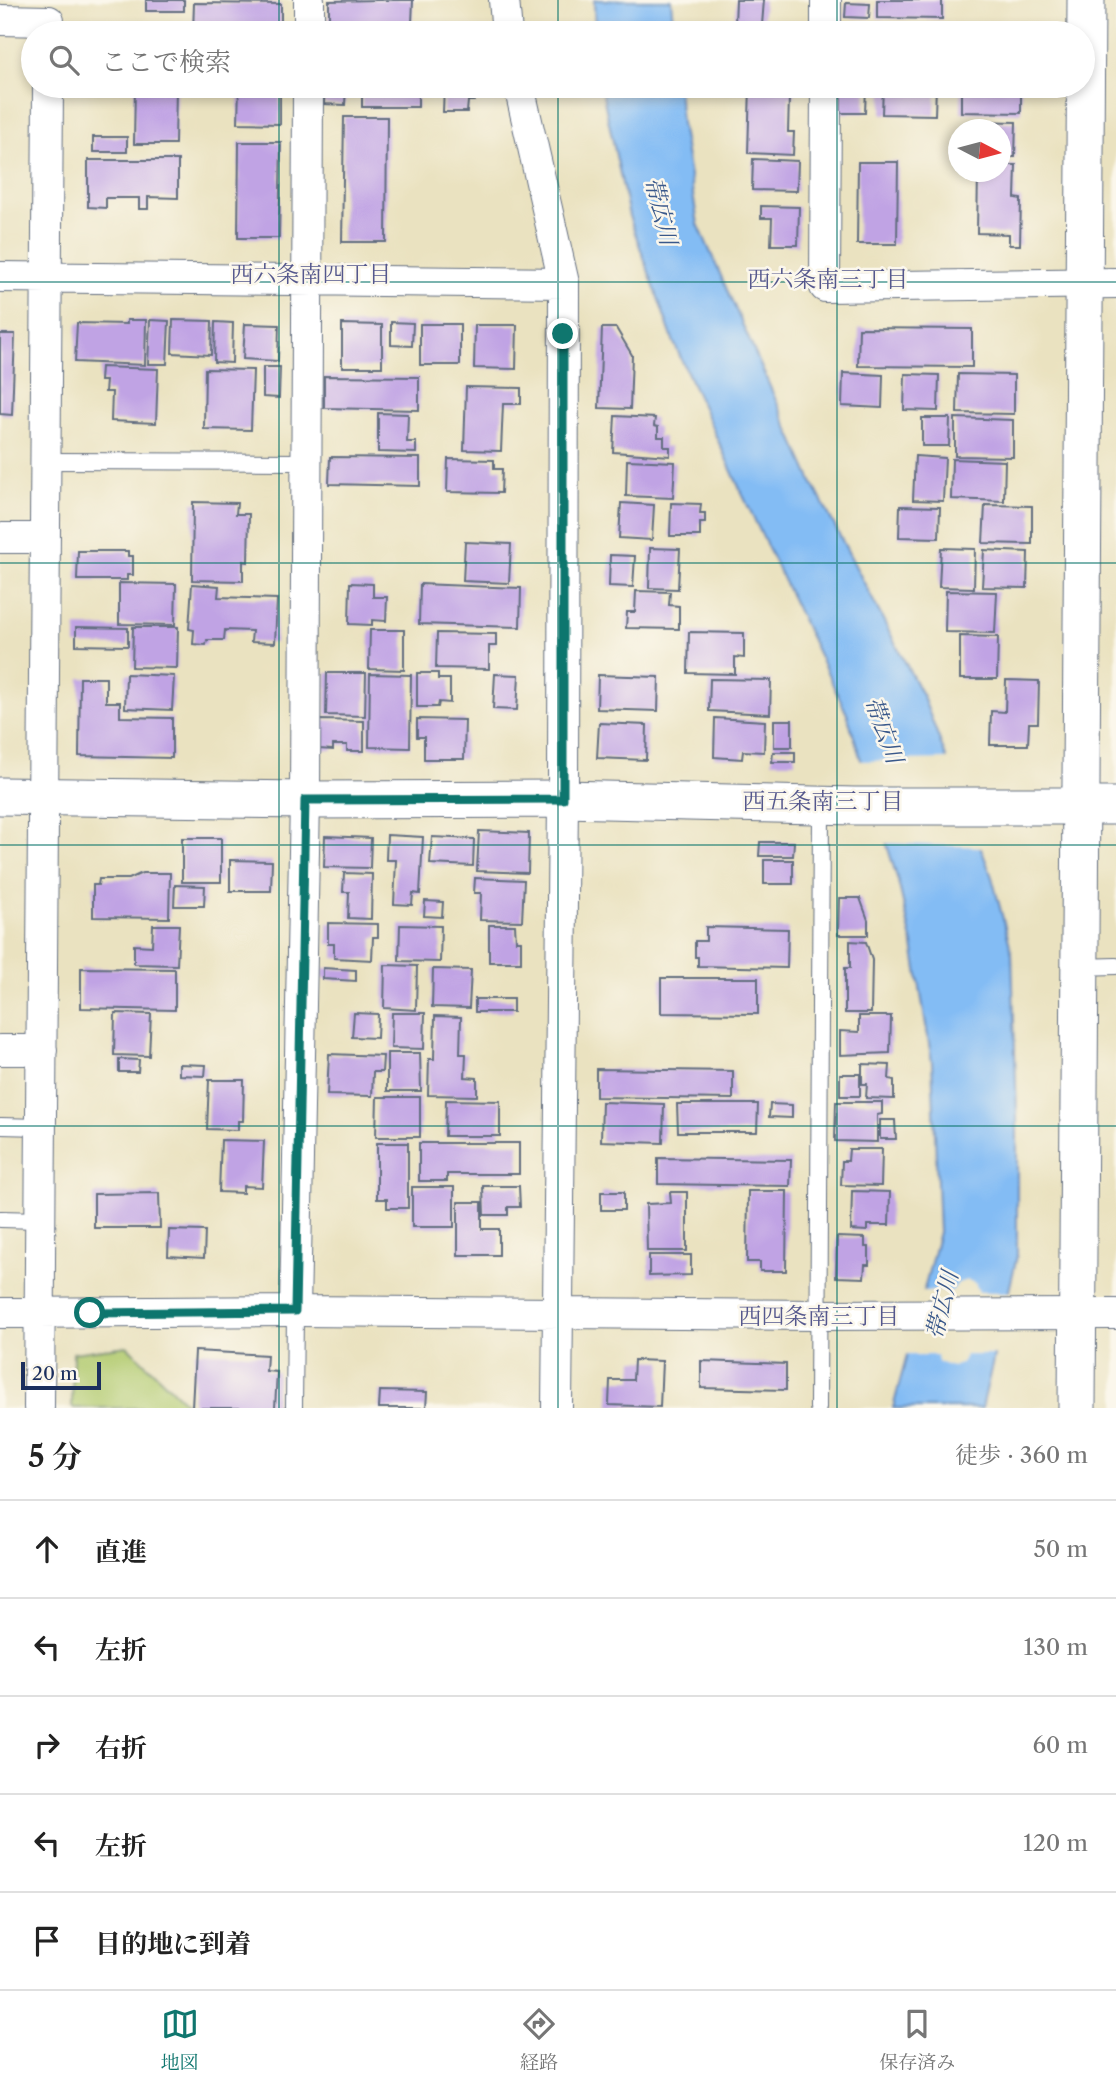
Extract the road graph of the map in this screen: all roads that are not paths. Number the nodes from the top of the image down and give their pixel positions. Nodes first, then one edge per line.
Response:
1 (309, 0) edge
2 (504, 0) edge
3 (826, 0) edge
4 (1087, 0) edge
5 (49, 18) edge
6 (0, 20) edge
7 (309, 21) edge
8 (506, 21) edge
9 (826, 21) edge
10 (1088, 21) edge
11 (48, 98) edge
12 (308, 98) edge
13 (522, 98) edge
14 (826, 98) edge
15 (1092, 98) edge
16 (0, 277) edge
17 (45, 277) junction
18 (306, 282) junction
19 (564, 283) junction
20 (1100, 283) edge
21 (46, 461) junction
22 (306, 462) junction
23 (0, 538) edge
24 (45, 538) junction
25 (0, 796) edge
26 (43, 797) junction
27 (563, 799) junction
28 (305, 800) junction
29 (837, 805) junction
30 (1099, 806) edge
31 (1116, 966) edge
32 (1080, 967) junction
33 (0, 1050) edge
34 (42, 1050) junction
35 (0, 1126) edge
36 (41, 1127) junction
37 (0, 1219) edge
38 (40, 1220) junction
39 (295, 1311) junction
40 (0, 1313) edge
41 (39, 1314) junction
42 (1078, 1314) junction
43 (1116, 1314) edge
44 (558, 1315) junction
45 (817, 1315) junction
46 (39, 1408) edge
47 (294, 1408) edge
48 (557, 1408) edge
49 (818, 1408) edge
50 (1077, 1408) edge

1 - 7 street
2 - 8 street
3 - 9 street
4 - 10 street
5 - 6 street
11 - 17 street
12 - 18 street
13 - 19 street
14 - 20 street
15 - 20 street
16 - 17 street
17 - 18 street
17 - 21 street
18 - 19 street
18 - 22 street
19 - 27 street
20 - 30 street
21 - 22 lane
21 - 24 street
22 - 28 street
23 - 24 street
24 - 26 street
25 - 26 street
26 - 28 street
26 - 34 street
27 - 28 street
27 - 29 street
27 - 44 street
28 - 39 street
29 - 30 street
29 - 45 lane
30 - 32 street
31 - 32 lane
32 - 42 street
33 - 34 street
34 - 36 street
35 - 36 lane
36 - 38 street
37 - 38 lane
38 - 41 street
39 - 41 street
39 - 44 street
39 - 47 lane
40 - 41 street
41 - 46 street
42 - 43 street
42 - 45 street
42 - 50 street
44 - 45 street
44 - 48 street
45 - 49 lane

